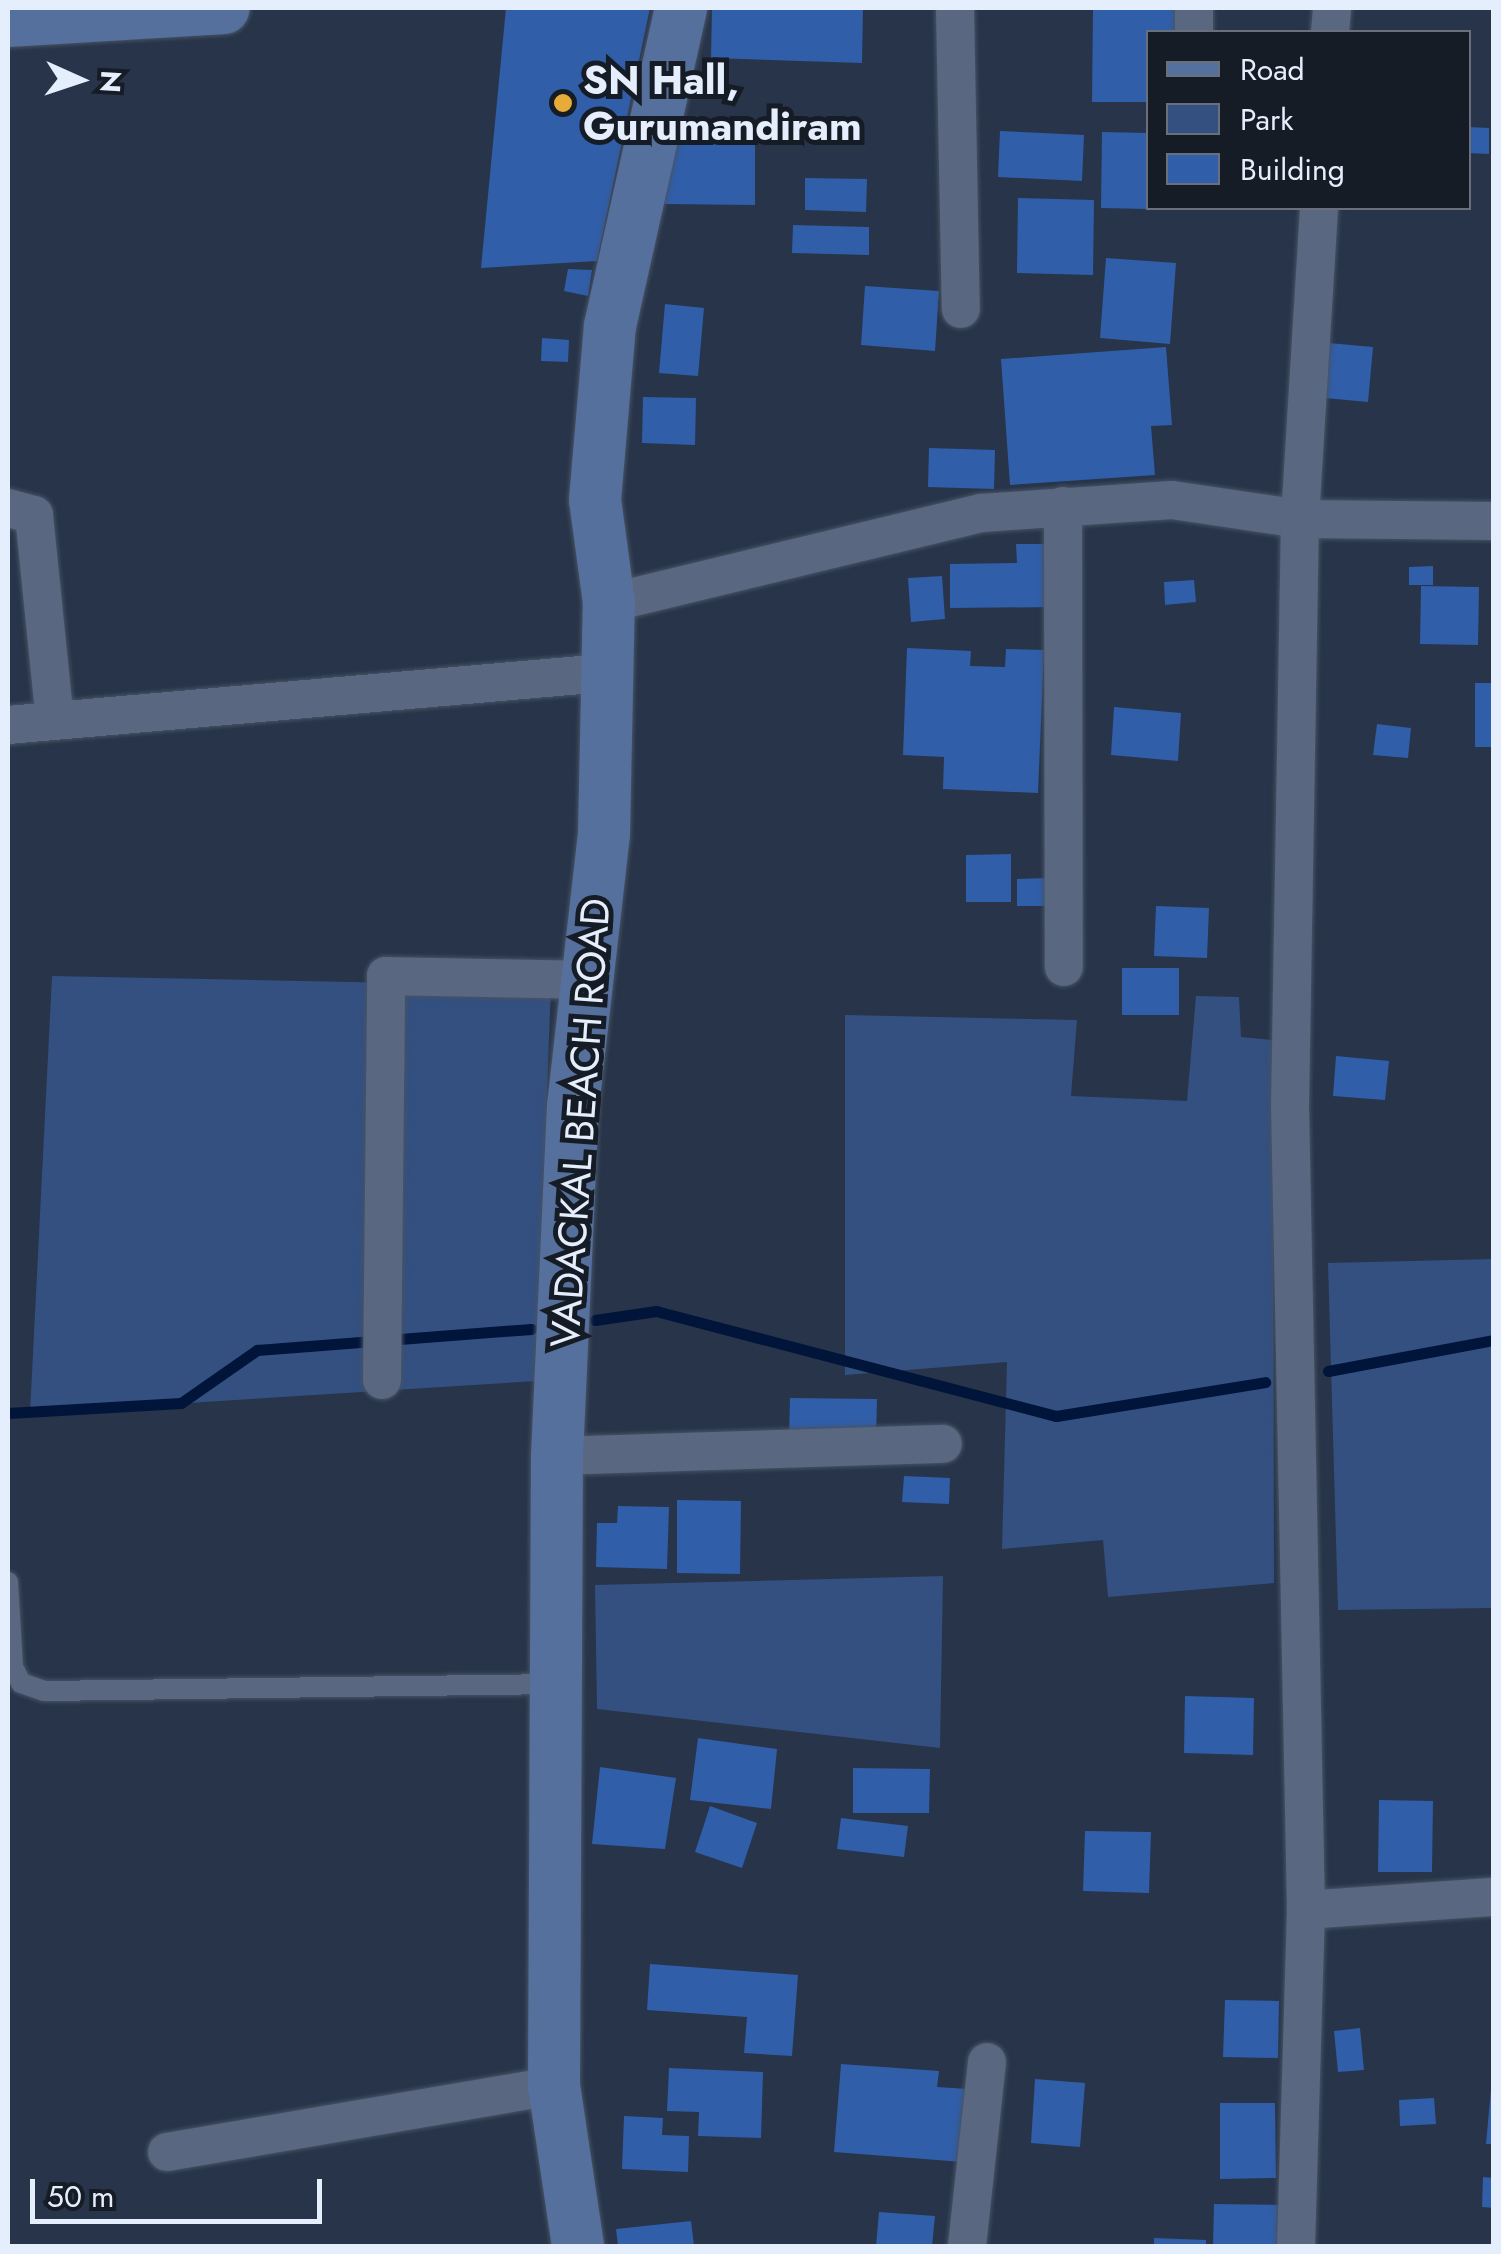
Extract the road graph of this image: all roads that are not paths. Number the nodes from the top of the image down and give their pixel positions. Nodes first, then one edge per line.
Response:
1 (224, 8) edge
2 (681, 8) edge
3 (955, 8) edge
4 (8, 21) edge
5 (1320, 210) edge
6 (961, 309) dead end
7 (1063, 506) junction
8 (8, 508) edge
9 (1300, 519) junction
10 (1494, 521) edge
11 (609, 603) junction
12 (603, 673) junction
13 (55, 720) junction
14 (8, 725) edge
15 (1064, 967) dead end
16 (587, 980) junction
17 (382, 1356) dead end
18 (943, 1444) dead end
19 (557, 1456) junction
20 (8, 1582) edge
21 (559, 1684) junction
22 (1494, 1897) edge
23 (1306, 1910) junction
24 (986, 2062) dead end
25 (554, 2086) junction
26 (167, 2152) dead end
27 (578, 2246) edge
28 (967, 2246) edge
29 (1296, 2246) edge

1 - 4 main road
2 - 11 main road, VADACKAL BEACH ROAD
3 - 6 street
5 - 9 street
7 - 9 street
7 - 11 street
7 - 15 street
8 - 13 street
9 - 10 street
9 - 23 street
11 - 12 main road, VADACKAL BEACH ROAD
12 - 13 street
12 - 16 main road, VADACKAL BEACH ROAD
13 - 14 street
16 - 17 street
16 - 19 main road, VADACKAL BEACH ROAD
18 - 19 street
19 - 21 main road, VADACKAL BEACH ROAD
20 - 21 lane
21 - 25 main road, VADACKAL BEACH ROAD
22 - 23 street
23 - 29 street
24 - 28 street
25 - 26 street
25 - 27 main road, VADACKAL BEACH ROAD

